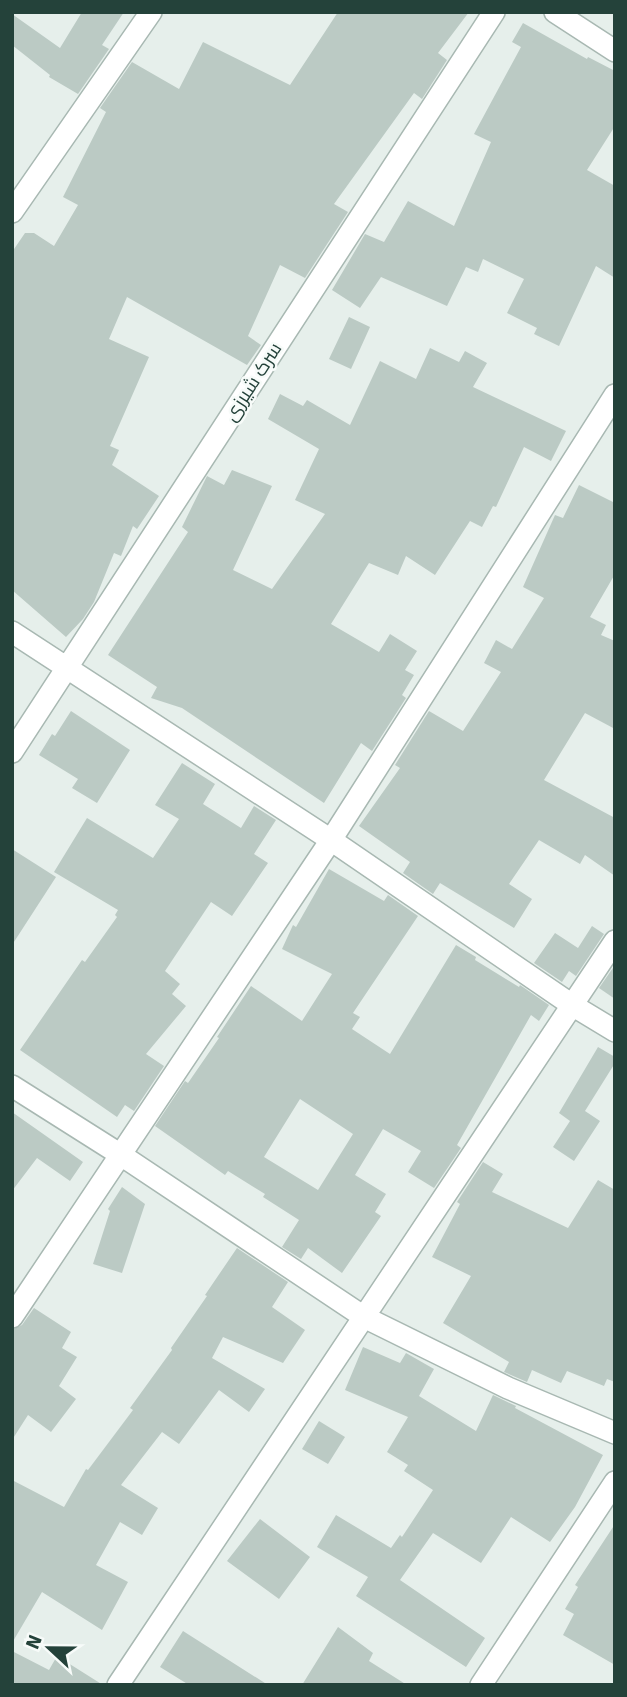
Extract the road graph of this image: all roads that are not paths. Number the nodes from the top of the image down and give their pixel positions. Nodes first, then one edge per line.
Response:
1 (152, 12) edge
2 (494, 12) edge
3 (555, 12) edge
4 (615, 51) edge
5 (12, 212) edge
6 (615, 396) edge
7 (12, 632) edge
8 (67, 668) junction
9 (12, 752) edge
10 (331, 840) junction
11 (615, 941) edge
12 (572, 1005) junction
13 (615, 1031) edge
14 (12, 1086) edge
15 (121, 1156) junction
16 (12, 1317) edge
17 (364, 1317) junction
18 (615, 1433) edge
19 (615, 1482) edge
20 (118, 1685) edge
21 (481, 1685) edge

1 - 5 street
2 - 8 street, سرک شیرزی
3 - 4 street
6 - 10 street
7 - 8 street
8 - 9 street, سرک شیرزی
8 - 10 street
10 - 12 street
10 - 15 street
11 - 12 street
12 - 13 street
12 - 17 street
14 - 15 street
15 - 16 street
15 - 17 street
17 - 18 street
17 - 20 street
19 - 21 street

